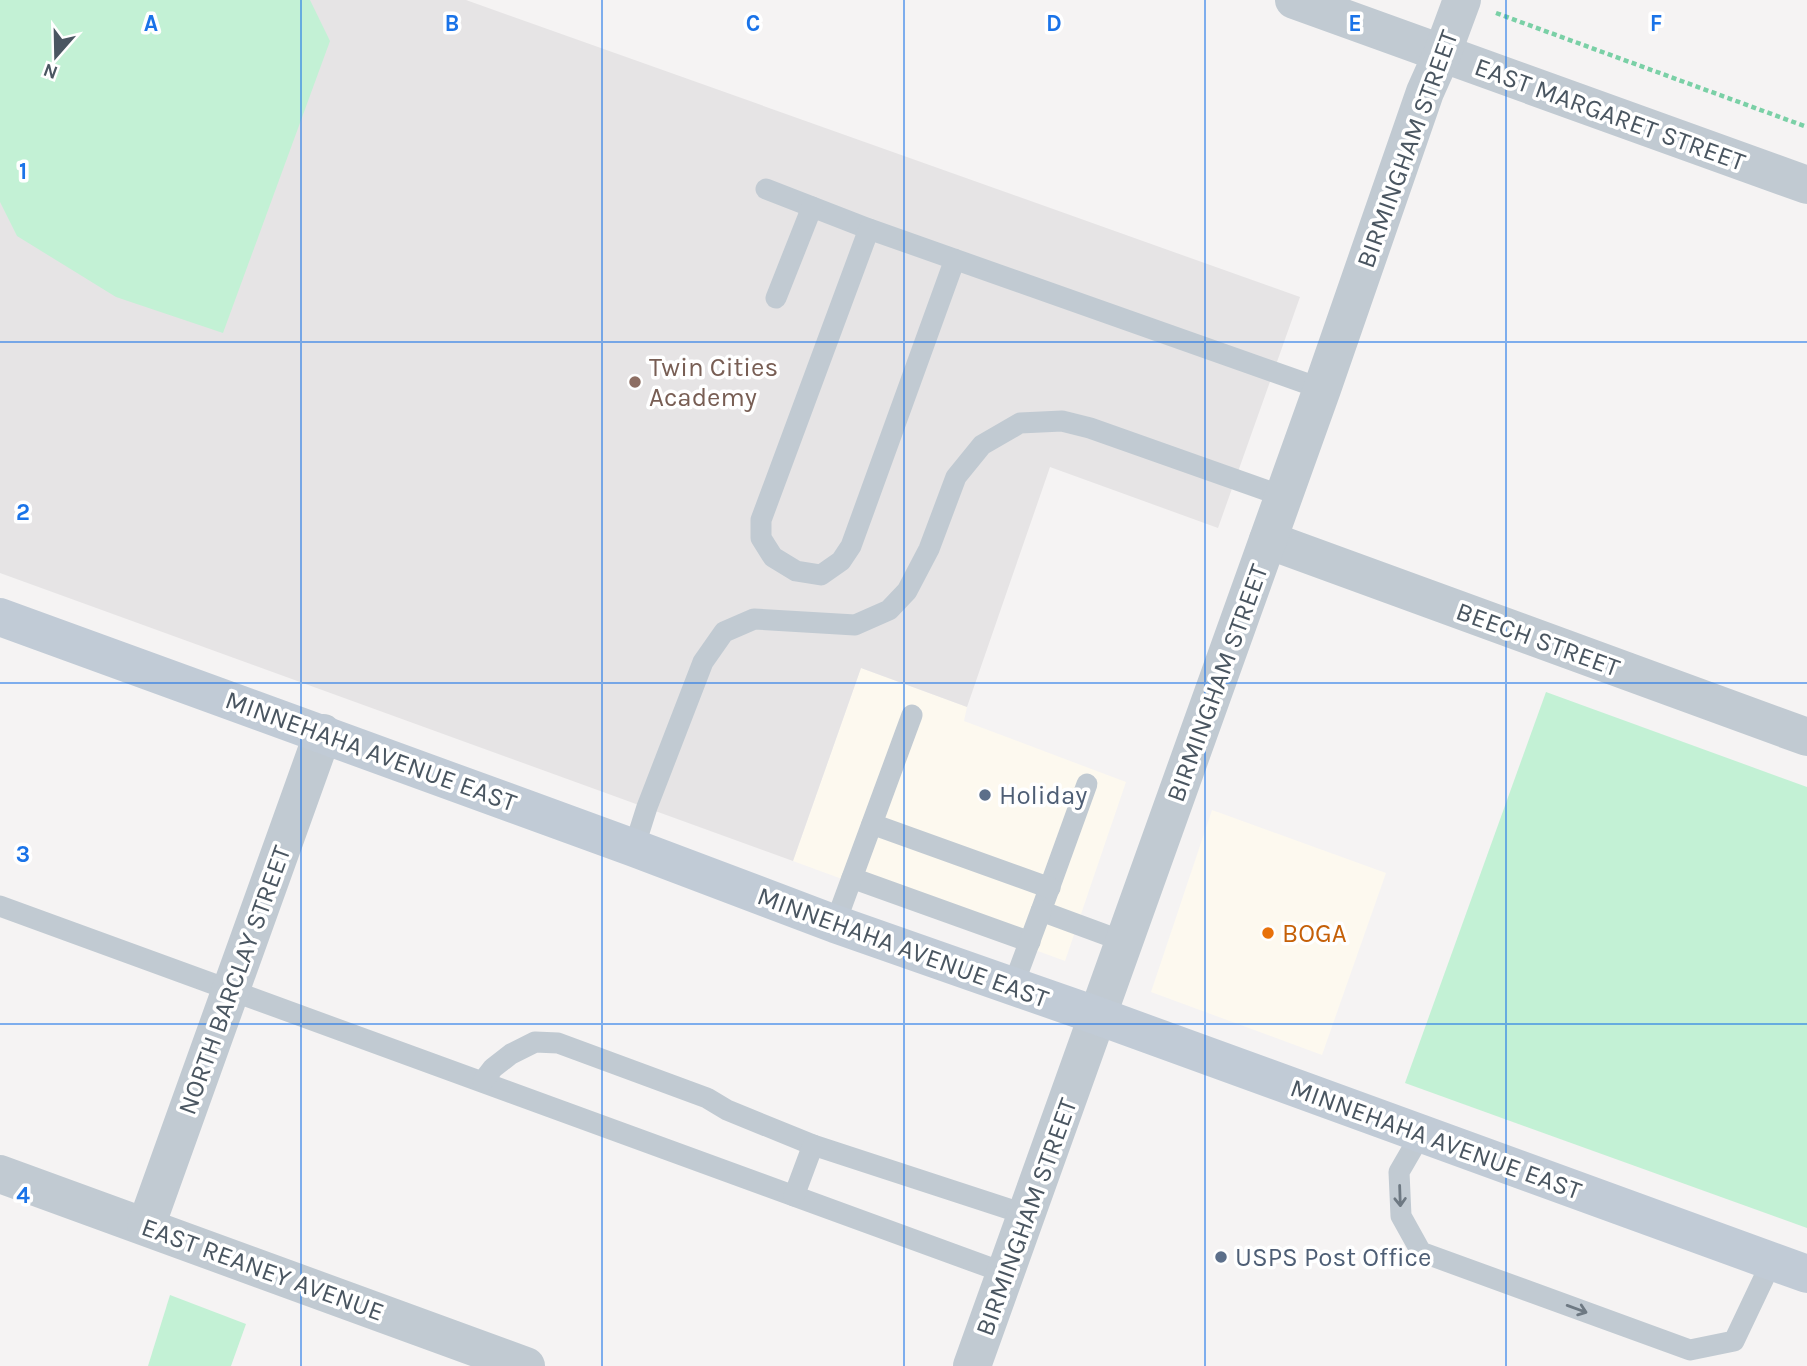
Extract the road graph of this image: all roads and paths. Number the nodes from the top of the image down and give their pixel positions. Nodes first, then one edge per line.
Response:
1 (1294, 0) edge
2 (1477, 6) edge
3 (1442, 54) junction
4 (1807, 127) edge
5 (1807, 186) edge
6 (766, 189) dead end
7 (812, 207) junction
8 (869, 229) junction
9 (955, 259) junction
10 (776, 298) dead end
11 (1322, 389) junction
12 (1282, 496) junction
13 (1268, 540) junction
14 (0, 617) edge
15 (912, 715) dead end
16 (323, 733) junction
17 (1807, 737) edge
18 (1087, 784) dead end
19 (872, 824) junction
20 (634, 848) junction
21 (852, 878) junction
22 (1050, 888) junction
23 (0, 906) edge
24 (1041, 911) junction
25 (835, 924) junction
26 (1030, 942) junction
27 (1125, 942) junction
28 (1013, 986) junction
29 (231, 989) junction
30 (1098, 1016) junction
31 (483, 1082) junction
32 (1421, 1134) junction
33 (813, 1145) junction
34 (0, 1174) edge
35 (794, 1196) junction
36 (1027, 1215) junction
37 (146, 1226) junction
38 (1772, 1261) junction
39 (1005, 1273) junction
40 (1807, 1273) edge
41 (526, 1366) edge
42 (972, 1366) edge

1 - 3 street, EAST MARGARET STREET
2 - 3 street, BIRMINGHAM STREET
2 - 4 path
3 - 5 street, EAST MARGARET STREET
3 - 11 street, BIRMINGHAM STREET
6 - 7 lane
7 - 8 lane
7 - 10 lane
8 - 9 lane
8 - 9 lane
9 - 11 lane
11 - 12 street, BIRMINGHAM STREET
12 - 13 street, BIRMINGHAM STREET
12 - 20 lane
13 - 17 street, BEECH STREET
13 - 27 street, BIRMINGHAM STREET
14 - 16 main road, MINNEHAHA AVENUE EAST
15 - 19 lane
16 - 20 main road, MINNEHAHA AVENUE EAST
16 - 29 street, NORTH BARCLAY STREET
18 - 22 lane
19 - 21 lane
19 - 22 lane
20 - 25 main road, MINNEHAHA AVENUE EAST
21 - 25 lane
21 - 26 lane
22 - 24 lane
23 - 29 lane
24 - 26 lane
24 - 27 lane
25 - 28 main road, MINNEHAHA AVENUE EAST
26 - 28 lane
27 - 30 street, BIRMINGHAM STREET
28 - 30 main road, MINNEHAHA AVENUE EAST
29 - 31 lane
29 - 37 street, NORTH BARCLAY STREET
30 - 32 main road, MINNEHAHA AVENUE EAST
30 - 36 street, BIRMINGHAM STREET
31 - 33 lane
31 - 35 lane
32 - 38 main road, MINNEHAHA AVENUE EAST
32 -> 38 lane
33 - 35 lane
33 - 36 lane
34 - 37 street, EAST REANEY AVENUE
35 - 39 lane
36 - 39 street, BIRMINGHAM STREET
37 - 41 street, EAST REANEY AVENUE
38 - 40 main road, MINNEHAHA AVENUE EAST
39 - 42 street, BIRMINGHAM STREET

